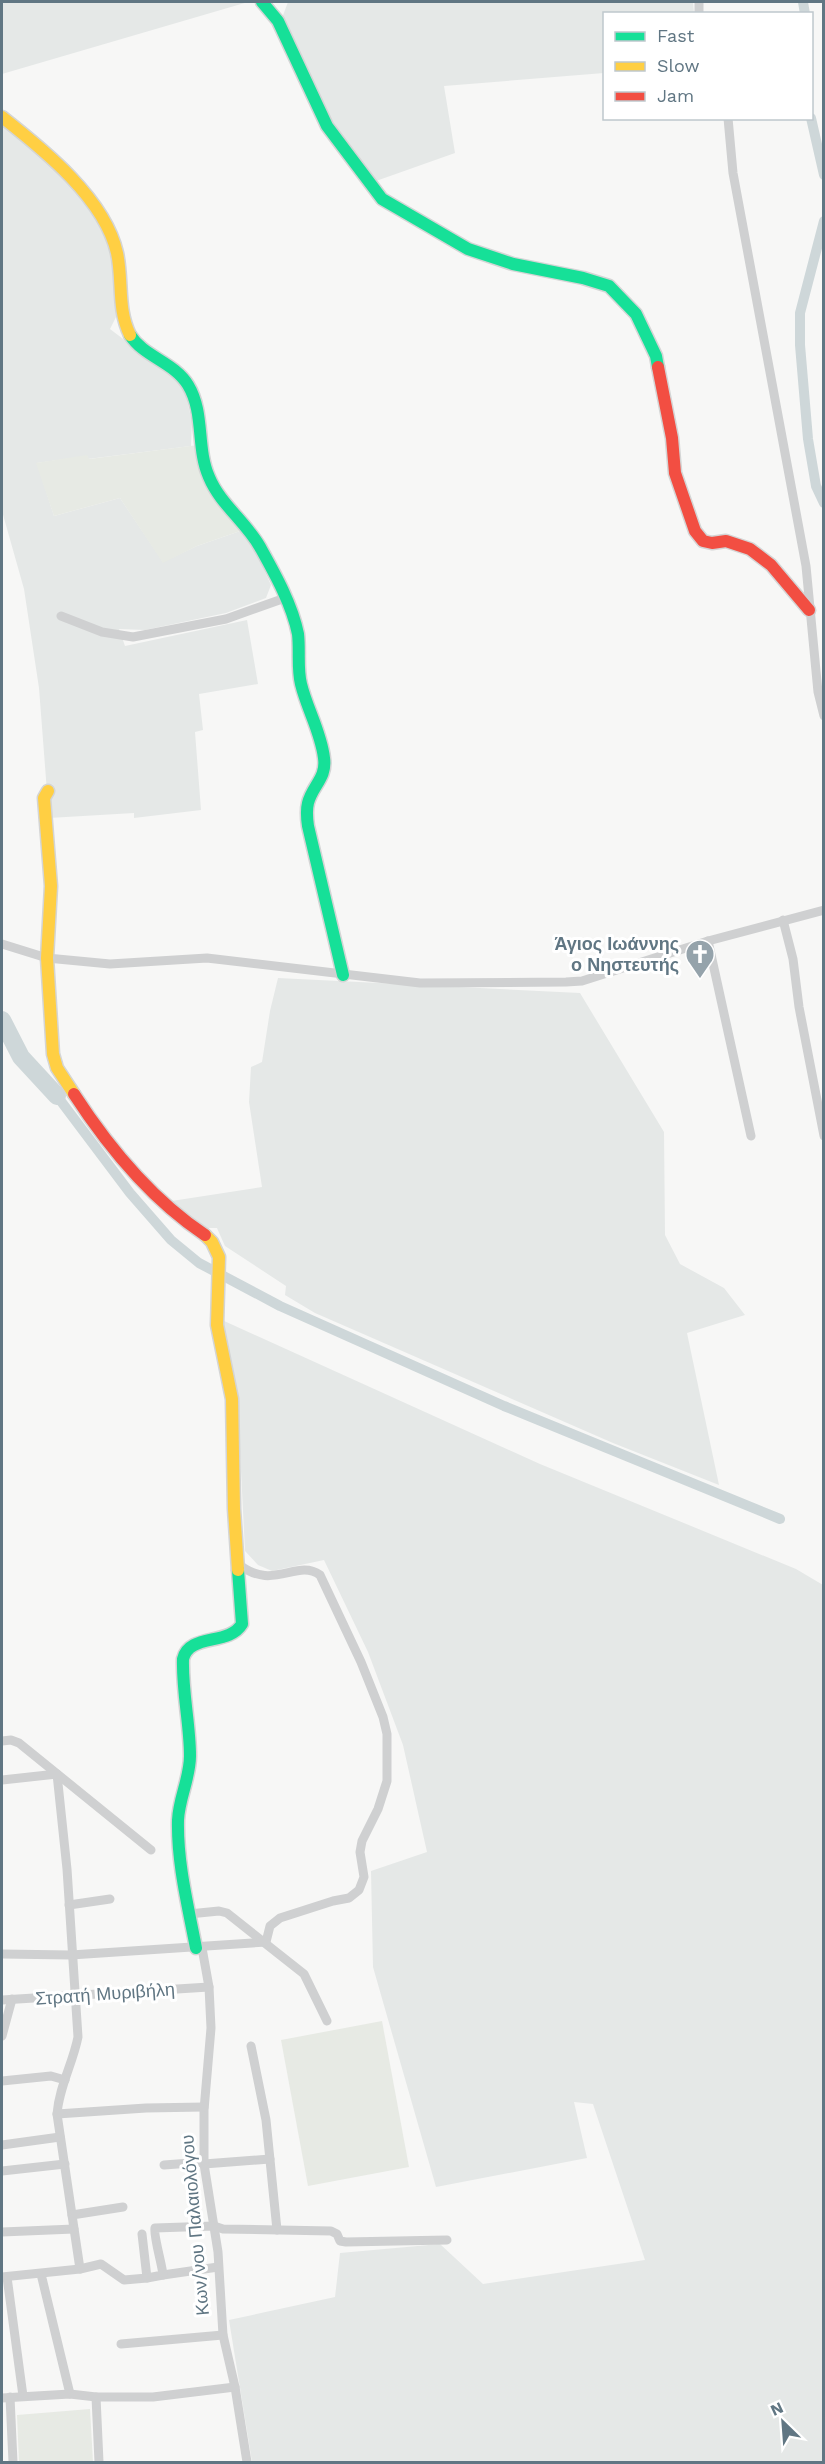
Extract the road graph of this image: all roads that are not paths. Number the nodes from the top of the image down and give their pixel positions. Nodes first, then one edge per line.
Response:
1 (262, 2) edge
2 (2, 117) edge
3 (729, 120) edge
4 (285, 598) junction
5 (809, 610) junction
6 (61, 616) dead end
7 (824, 716) edge
8 (48, 791) dead end
9 (824, 910) edge
10 (783, 920) junction
11 (708, 941) junction
12 (4, 945) edge
13 (46, 958) junction
14 (343, 975) junction
15 (751, 1136) dead end
16 (824, 1136) edge
17 (237, 1563) junction
18 (2, 1741) edge
19 (57, 1774) junction
20 (2, 1780) edge
21 (151, 1850) dead end
22 (110, 1899) dead end
23 (69, 1905) junction
24 (189, 1914) junction
25 (266, 1942) junction
26 (199, 1948) junction
27 (2, 1954) edge
28 (71, 1955) junction
29 (209, 1987) junction
30 (75, 1995) junction
31 (12, 1999) junction
32 (2, 2000) edge
33 (327, 2021) dead end
34 (2, 2036) edge
35 (251, 2046) dead end
36 (65, 2080) junction
37 (2, 2081) edge
38 (204, 2107) junction
39 (57, 2114) junction
40 (60, 2137) junction
41 (2, 2145) edge
42 (270, 2159) junction
43 (204, 2163) junction
44 (65, 2164) junction
45 (164, 2165) dead end
46 (2, 2171) edge
47 (123, 2207) dead end
48 (72, 2215) junction
49 (214, 2226) junction
50 (74, 2229) junction
51 (277, 2230) junction
52 (2, 2232) edge
53 (142, 2234) dead end
54 (447, 2240) dead end
55 (218, 2267) junction
56 (80, 2269) junction
57 (41, 2274) junction
58 (163, 2275) junction
59 (4, 2277) edge
60 (147, 2277) junction
61 (223, 2335) junction
62 (121, 2344) dead end
63 (235, 2387) junction
64 (70, 2394) junction
65 (23, 2396) junction
66 (96, 2397) junction
67 (6, 2398) edge
68 (13, 2463) edge
69 (99, 2463) edge
70 (247, 2463) edge

1 - 5 street
2 - 4 street
3 - 5 street
4 - 6 street
4 - 14 street
5 - 7 street
8 - 13 street
9 - 10 street
10 - 11 street
10 - 16 street
11 - 14 street
11 - 15 street
12 - 13 street
13 - 14 street
13 - 17 street
17 - 24 street, Κων/νου Παλαιολόγου
17 - 25 street
18 - 19 street
19 - 20 street
19 - 21 street
19 - 23 street
22 - 23 street
23 - 28 street
24 - 25 street
24 - 26 street, Κων/νου Παλαιολόγου
25 - 26 street
25 - 33 street
26 - 28 street
26 - 29 street, Κων/νου Παλαιολόγου
27 - 28 street
28 - 30 street
29 - 30 street, Στρατή Μυριβήλη
29 - 38 street, Κων/νου Παλαιολόγου
30 - 31 street, Στρατή Μυριβήλη
30 - 36 street
31 - 32 street, Στρατή Μυριβήλη
31 - 34 street
35 - 42 street
36 - 37 street
36 - 39 street
38 - 39 street
38 - 43 street, Κων/νου Παλαιολόγου
39 - 40 street
40 - 41 street
40 - 44 street
42 - 43 street
42 - 51 street
43 - 45 street
43 - 49 street, Κων/νου Παλαιολόγου
44 - 46 street
44 - 48 street
47 - 48 street
48 - 50 street
49 - 51 street
49 - 55 street, Κων/νου Παλαιολόγου
49 - 58 street
50 - 52 street
50 - 56 street
51 - 54 street
53 - 60 street
55 - 58 street
55 - 61 street, Κων/νου Παλαιολόγου
56 - 57 street
56 - 60 street
57 - 59 street
57 - 64 street
58 - 60 street
59 - 65 street
61 - 62 street
61 - 63 street, Κων/νου Παλαιολόγου
63 - 66 street
63 - 70 street, Κων/νου Παλαιολόγου
64 - 65 street
64 - 66 street
65 - 67 street
66 - 69 street
67 - 68 street

